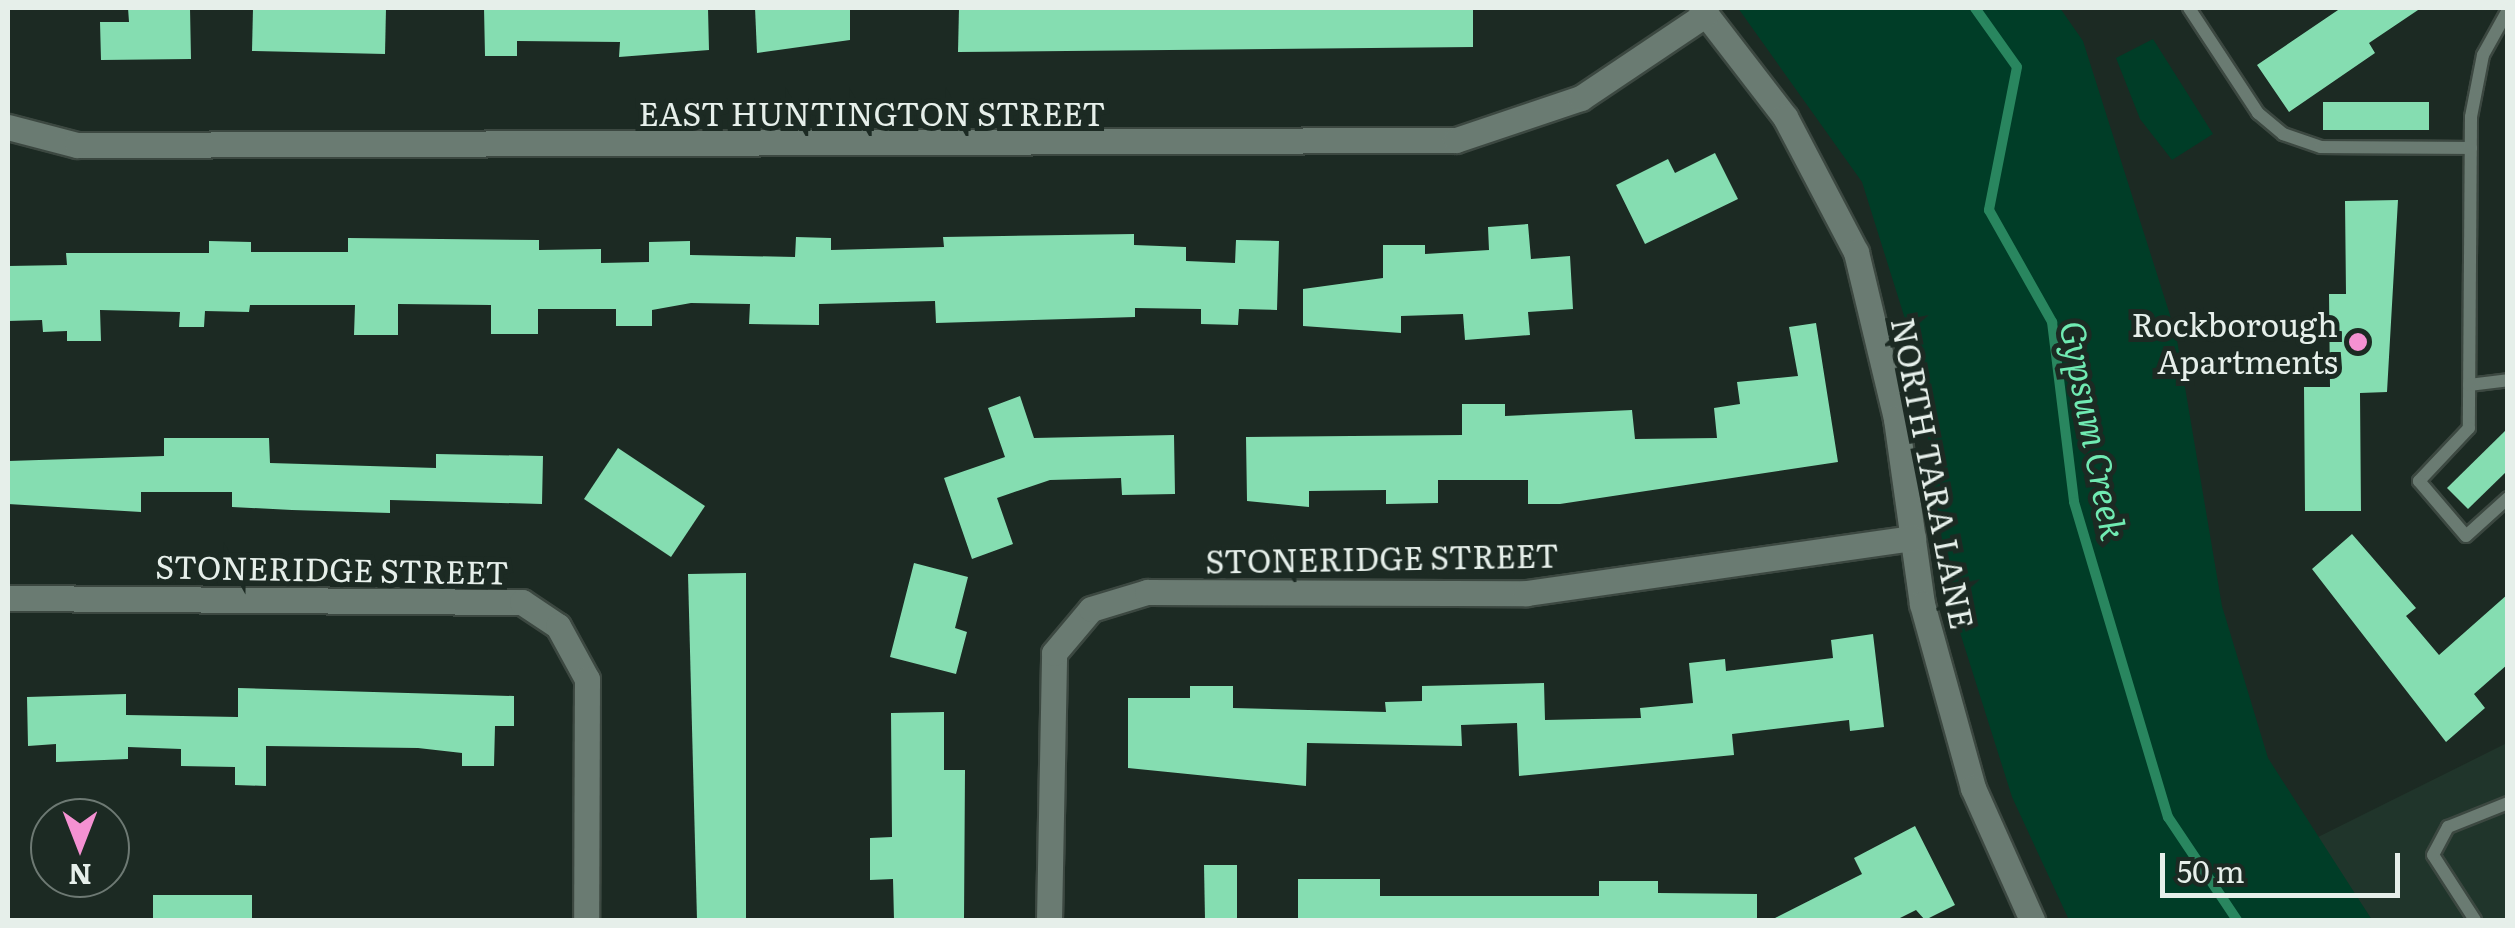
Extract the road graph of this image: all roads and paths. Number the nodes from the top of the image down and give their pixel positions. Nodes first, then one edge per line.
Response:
1 (2189, 8) edge
2 (2508, 10) edge
3 (1704, 11) edge
4 (8, 127) edge
5 (2471, 148) junction
6 (2508, 380) edge
7 (2469, 385) junction
8 (2508, 498) edge
9 (1913, 538) junction
10 (8, 598) edge
11 (2508, 804) edge
12 (586, 920) edge
13 (1048, 920) edge
14 (2032, 920) edge
15 (2475, 920) edge

1 - 5 lane
2 - 5 lane
3 - 4 street, EAST HUNTINGTON STREET
3 - 9 street, NORTH TARA LANE
5 - 7 lane
6 - 7 lane
7 - 8 lane
9 - 13 street, STONERIDGE STREET
9 - 14 street, NORTH TARA LANE
10 - 12 street, STONERIDGE STREET
11 - 15 lane

